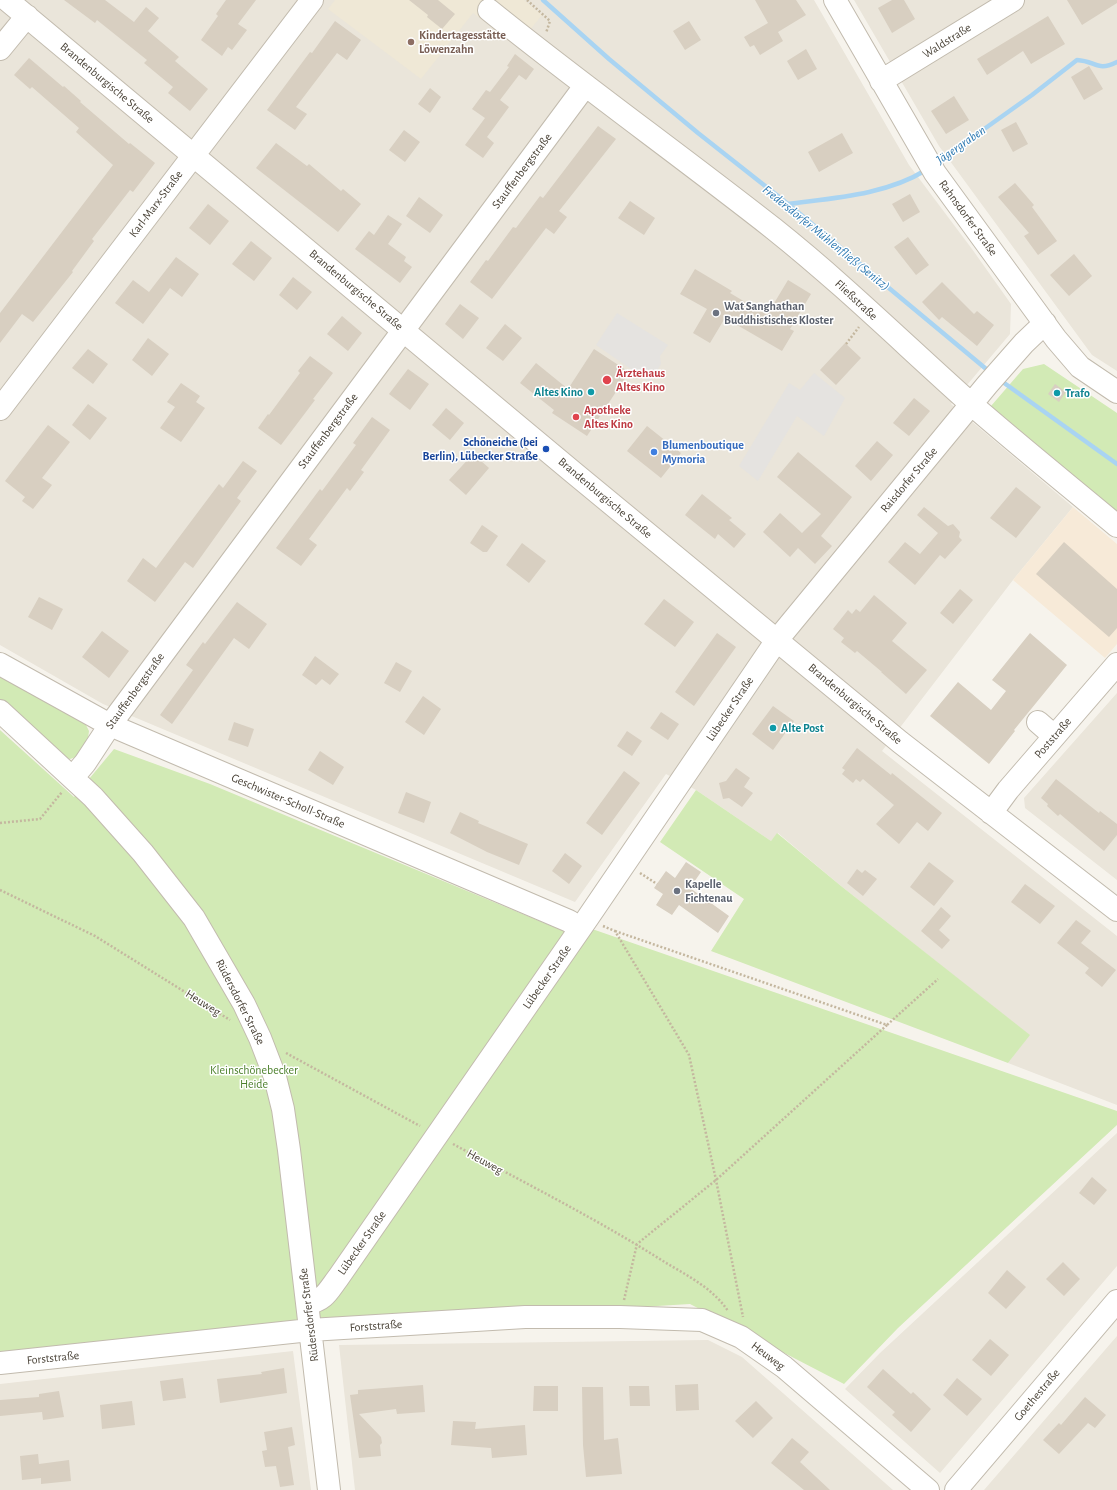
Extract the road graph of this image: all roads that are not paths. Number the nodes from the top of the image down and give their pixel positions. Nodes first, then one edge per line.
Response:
1 (7, 0) edge
2 (312, 0) edge
3 (835, 0) edge
4 (1013, 0) edge
5 (490, 10) dead end
6 (27, 16) junction
7 (0, 49) edge
8 (881, 81) junction
9 (585, 86) junction
10 (193, 156) junction
11 (1045, 323) junction
12 (404, 330) junction
13 (1117, 392) edge
14 (972, 405) junction
15 (0, 409) edge
16 (1117, 526) edge
17 (777, 640) junction
18 (0, 664) edge
19 (1117, 664) edge
20 (0, 711) edge
21 (1038, 722) dead end
22 (110, 725) junction
23 (1054, 736) junction
24 (73, 777) junction
25 (991, 812) junction
26 (1117, 910) edge
27 (584, 924) junction
28 (1117, 1301) edge
29 (308, 1303) junction
30 (310, 1330) junction
31 (748, 1341) joint
32 (0, 1363) edge
33 (329, 1490) edge
34 (928, 1490) edge
35 (956, 1490) edge

1 - 6 street, Brandenburgische Straße
2 - 10 street, Karl-Marx-Straße
3 - 8 street, Rahnsdorfer Straße
4 - 8 street, Waldstraße
5 - 9 street, Fließstraße
6 - 7 street
6 - 10 street, Brandenburgische Straße
8 - 11 street, Rahnsdorfer Straße
9 - 12 street, Stauffenbergstraße
9 - 14 street, Fließstraße
10 - 12 street, Brandenburgische Straße
10 - 15 street, Karl-Marx-Straße
11 - 13 street, Rahnsdorfer Straße
11 - 14 street, Raisdorfer Straße
12 - 17 street, Brandenburgische Straße
12 - 22 street, Stauffenbergstraße
14 - 16 street, Fließstraße
14 - 17 street, Raisdorfer Straße
17 - 25 street, Brandenburgische Straße
17 - 27 street, Lübecker Straße
18 - 22 street, Geschwister-Scholl-Straße
19 - 23 street, Poststraße
20 - 24 street, Rüdersdorfer Straße
21 - 23 street
22 - 24 street, Stauffenbergstraße
22 - 27 street, Geschwister-Scholl-Straße
23 - 25 street, Poststraße
24 - 29 street, Rüdersdorfer Straße
25 - 26 street, Brandenburgische Straße
27 - 29 street, Lübecker Straße
28 - 35 street, Goethestraße
29 - 30 street, Rüdersdorfer Straße
30 - 31 street, Forststraße
30 - 32 street, Forststraße
30 - 33 street, Rüdersdorfer Straße
31 - 34 street, Heuweg

